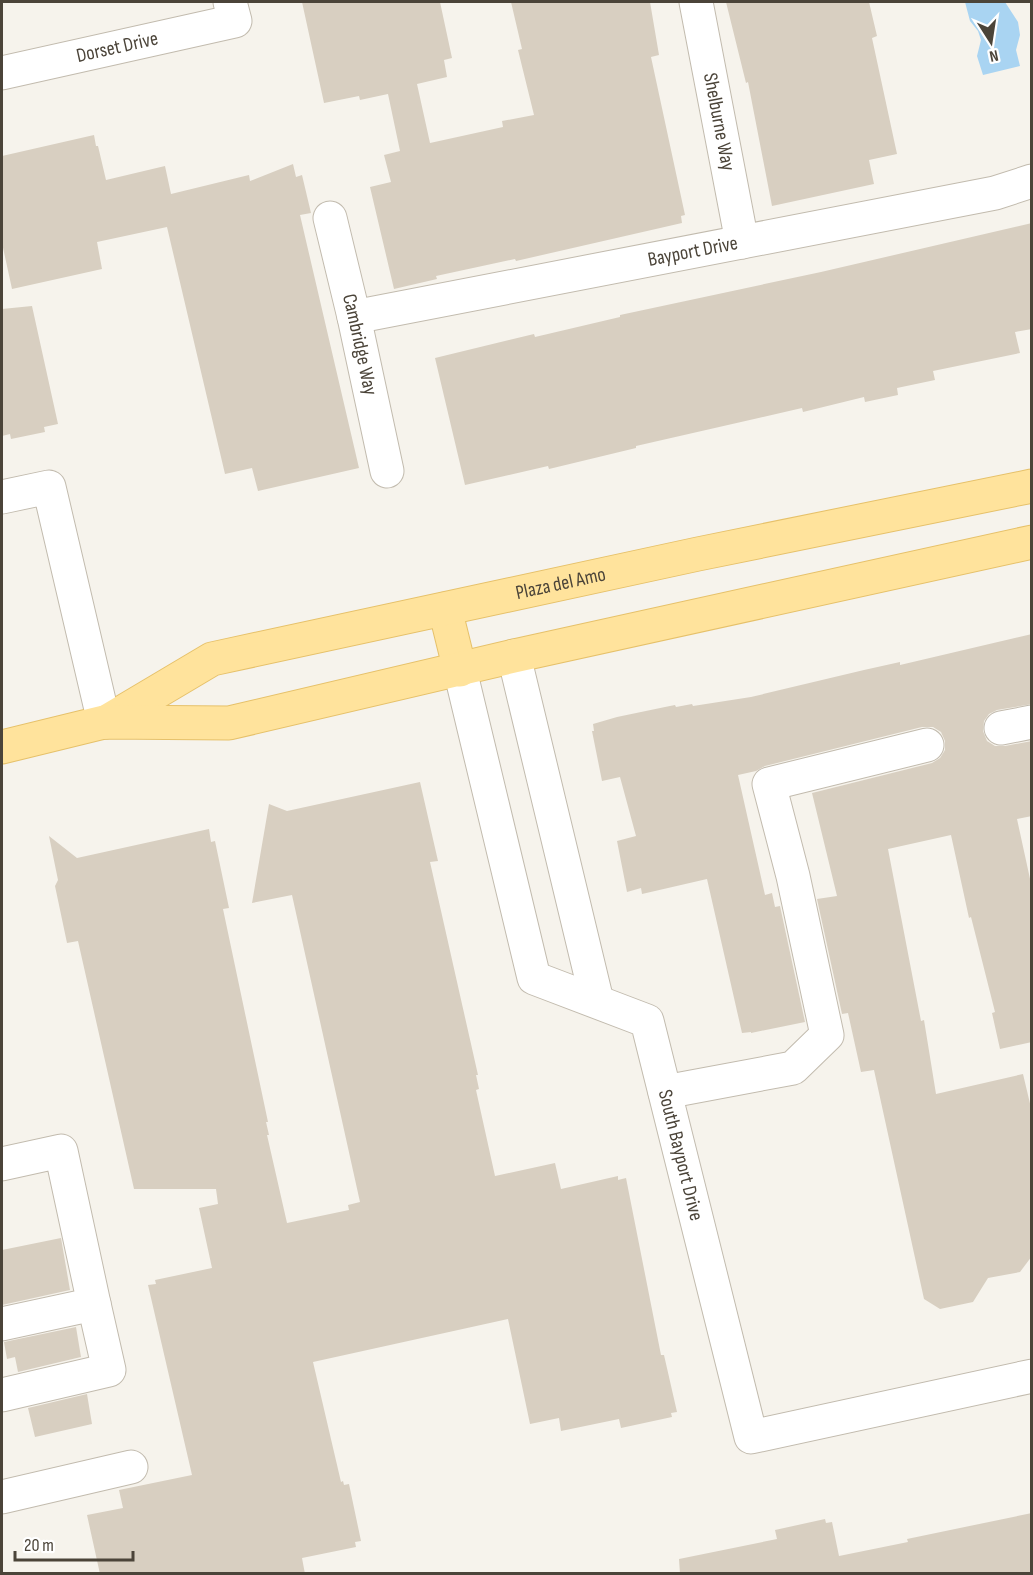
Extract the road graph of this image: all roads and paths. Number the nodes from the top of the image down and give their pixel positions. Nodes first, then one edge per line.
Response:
1 (696, 2) edge
2 (233, 11) edge
3 (2, 73) edge
4 (1032, 181) edge
5 (330, 218) dead end
6 (742, 242) junction
7 (354, 317) junction
8 (387, 471) dead end
9 (1032, 486) edge
10 (2, 497) edge
11 (1032, 542) edge
12 (445, 609) junction
13 (514, 656) junction
14 (460, 670) junction
15 (104, 722) junction
16 (927, 746) dead end
17 (2, 747) edge
18 (597, 1001) junction
19 (665, 1092) junction
20 (2, 1164) edge
21 (94, 1304) junction
22 (2, 1324) edge
23 (1032, 1376) edge
24 (2, 1395) edge
25 (131, 1467) dead end
26 (2, 1497) edge

1 - 6 street, Shelburne Way
2 - 3 street, Dorset Drive
4 - 6 street, Bayport Drive
5 - 7 street, Cambridge Way
6 - 7 street, Bayport Drive
7 - 8 street, Cambridge Way
9 - 12 main road, Plaza del Amo
10 - 15 street
11 - 13 main road, Plaza del Amo
12 - 14 main road
12 - 15 main road, Plaza del Amo
13 - 14 main road, Plaza del Amo
13 - 18 street
14 - 15 main road, Plaza del Amo
14 - 18 street, South Bayport Drive
15 - 17 main road, Plaza del Amo
16 - 19 street
18 - 19 street, South Bayport Drive
19 - 23 street, South Bayport Drive
20 - 21 street
21 - 22 street
21 - 24 street
25 - 26 street

